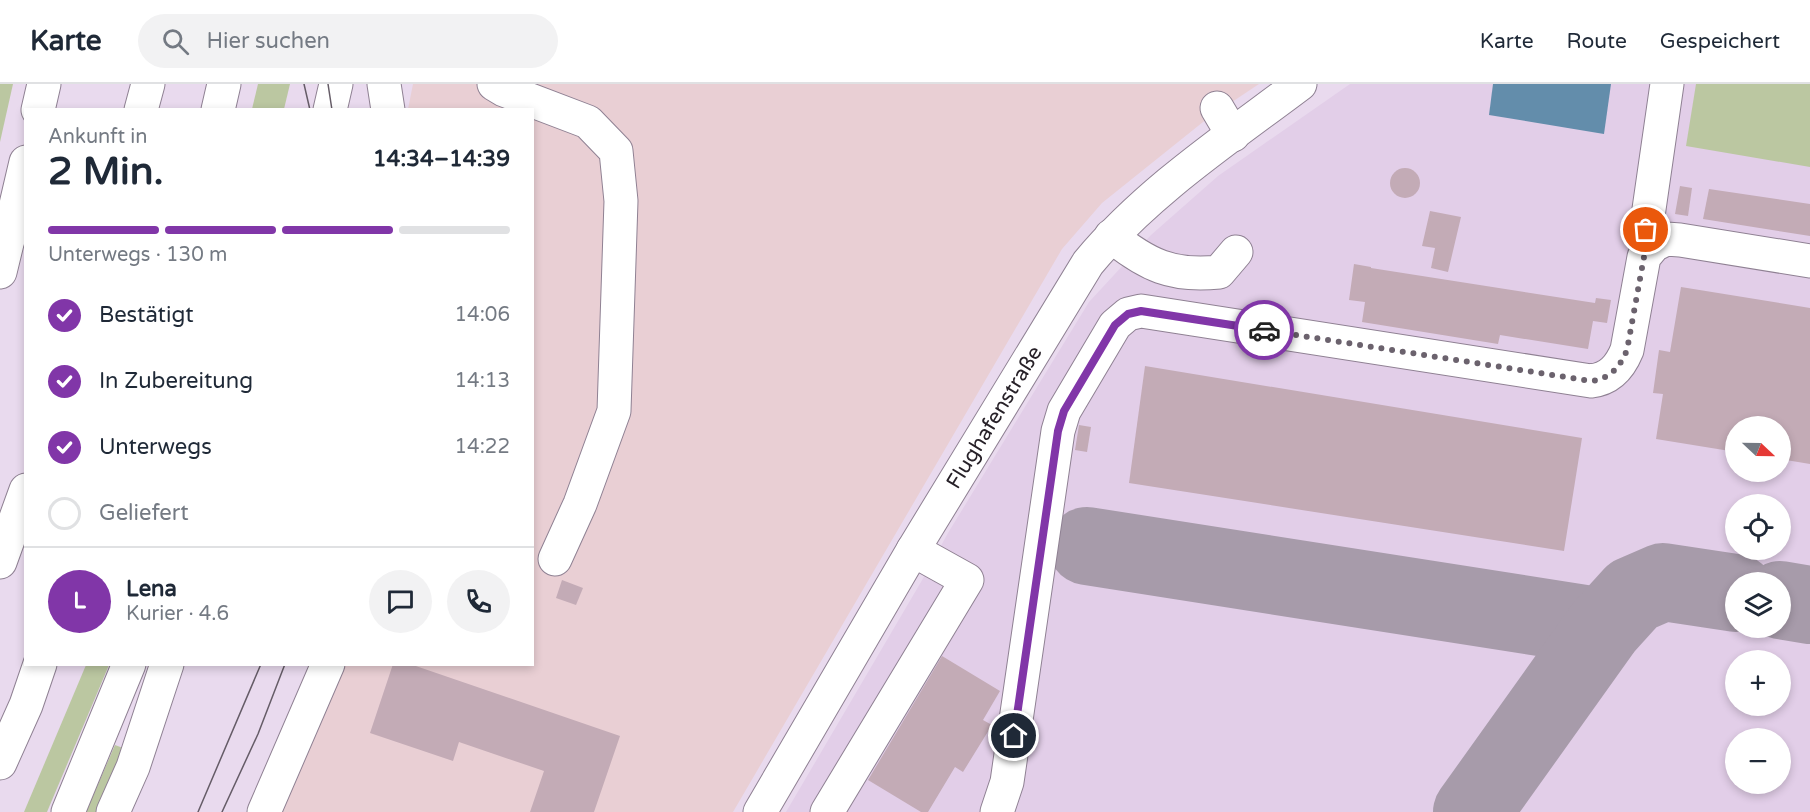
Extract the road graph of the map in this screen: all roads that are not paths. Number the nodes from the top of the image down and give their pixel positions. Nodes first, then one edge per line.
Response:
1 (44, 84) edge
2 (148, 84) edge
3 (224, 84) edge
4 (336, 84) edge
5 (384, 84) edge
6 (494, 84) edge
7 (1300, 84) edge
8 (1667, 84) edge
9 (38, 108) edge
10 (142, 108) edge
11 (218, 108) edge
12 (330, 108) edge
13 (388, 108) edge
14 (24, 170) edge
15 (1111, 236) junction
16 (1654, 245) junction
17 (4, 248) edge
18 (1236, 252) dead end
19 (1810, 261) edge
20 (0, 272) edge
21 (24, 496) edge
22 (913, 550) junction
23 (555, 559) dead end
24 (0, 562) edge
25 (39, 666) edge
26 (128, 666) edge
27 (166, 666) edge
28 (327, 666) edge
29 (0, 763) edge
30 (68, 812) edge
31 (113, 812) edge
32 (264, 812) edge
33 (760, 812) edge
34 (827, 812) edge
35 (997, 812) edge

1 - 9 main road
2 - 10 main road
3 - 11 main road
4 - 12 main road
5 - 13 main road
6 - 23 main road
7 - 15 main road, Flughafenstraße
8 - 16 main road
14 - 17 main road
15 - 18 main road
15 - 22 main road, Flughafenstraße
16 - 19 main road
16 - 35 main road
17 - 20 main road
21 - 24 main road
22 - 33 main road, Flughafenstraße
22 - 34 main road
25 - 29 main road
26 - 30 main road
27 - 31 main road
28 - 32 main road

